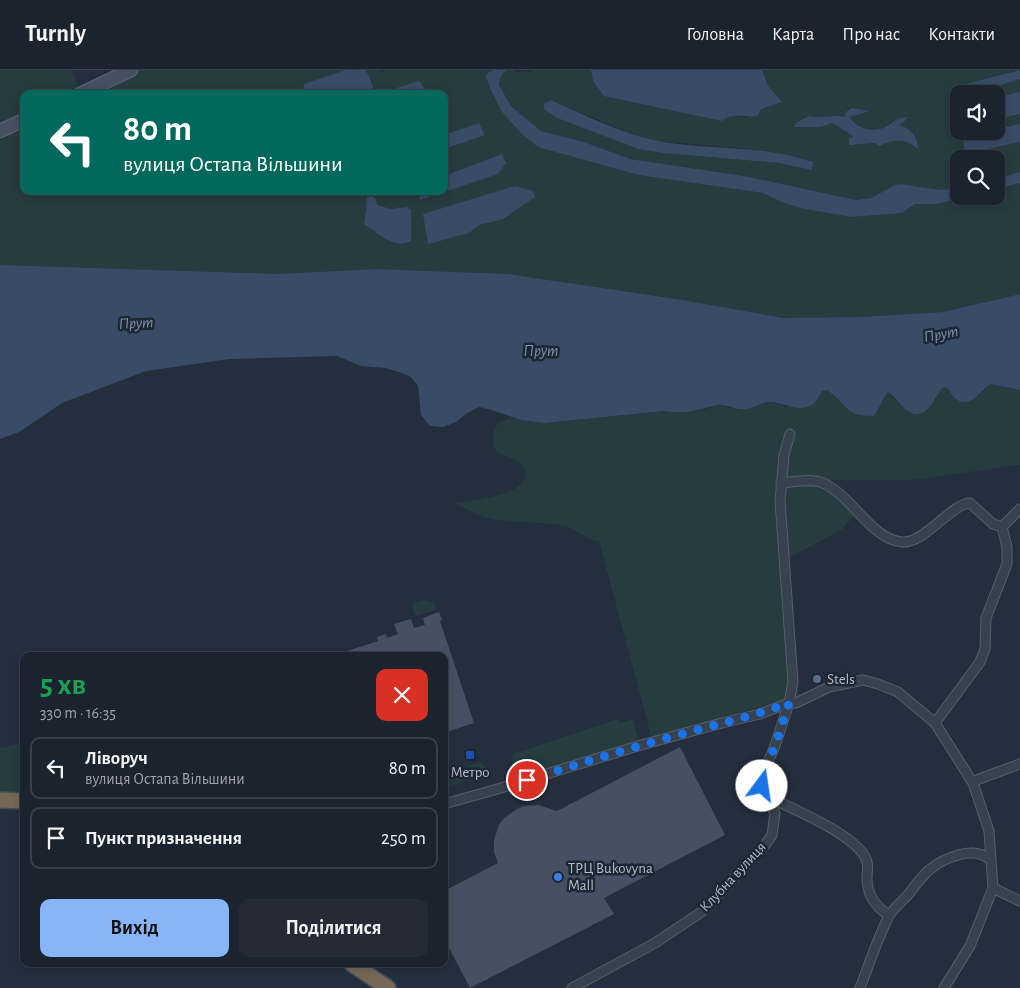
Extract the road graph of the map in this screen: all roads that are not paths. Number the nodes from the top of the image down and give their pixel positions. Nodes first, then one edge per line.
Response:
1 (131, 70) edge
2 (88, 90) edge
3 (20, 122) edge
4 (0, 131) edge
5 (790, 434) dead end
6 (781, 483) junction
7 (1020, 510) edge
8 (1002, 527) junction
9 (789, 703) junction
10 (935, 723) junction
11 (1020, 764) edge
12 (973, 783) junction
13 (766, 796) junction
14 (0, 800) edge
15 (20, 801) edge
16 (448, 803) edge
17 (990, 859) junction
18 (993, 888) junction
19 (1020, 901) edge
20 (889, 916) junction
21 (356, 967) edge
22 (387, 988) edge
23 (572, 988) edge
24 (860, 988) edge
25 (944, 988) edge

1 - 2 main road
3 - 4 main road
5 - 6 street, Клубна вулиця
6 - 8 street
6 - 9 street, Клубна вулиця
7 - 8 street
8 - 10 street
9 - 10 street
9 - 13 street, Клубна вулиця
9 - 16 street
10 - 12 street
11 - 12 street
12 - 17 street
13 - 20 street
13 - 23 street, Клубна вулиця
14 - 15 highway
17 - 18 street
17 - 20 street
18 - 19 street
18 - 25 street
20 - 24 street
21 - 22 highway

